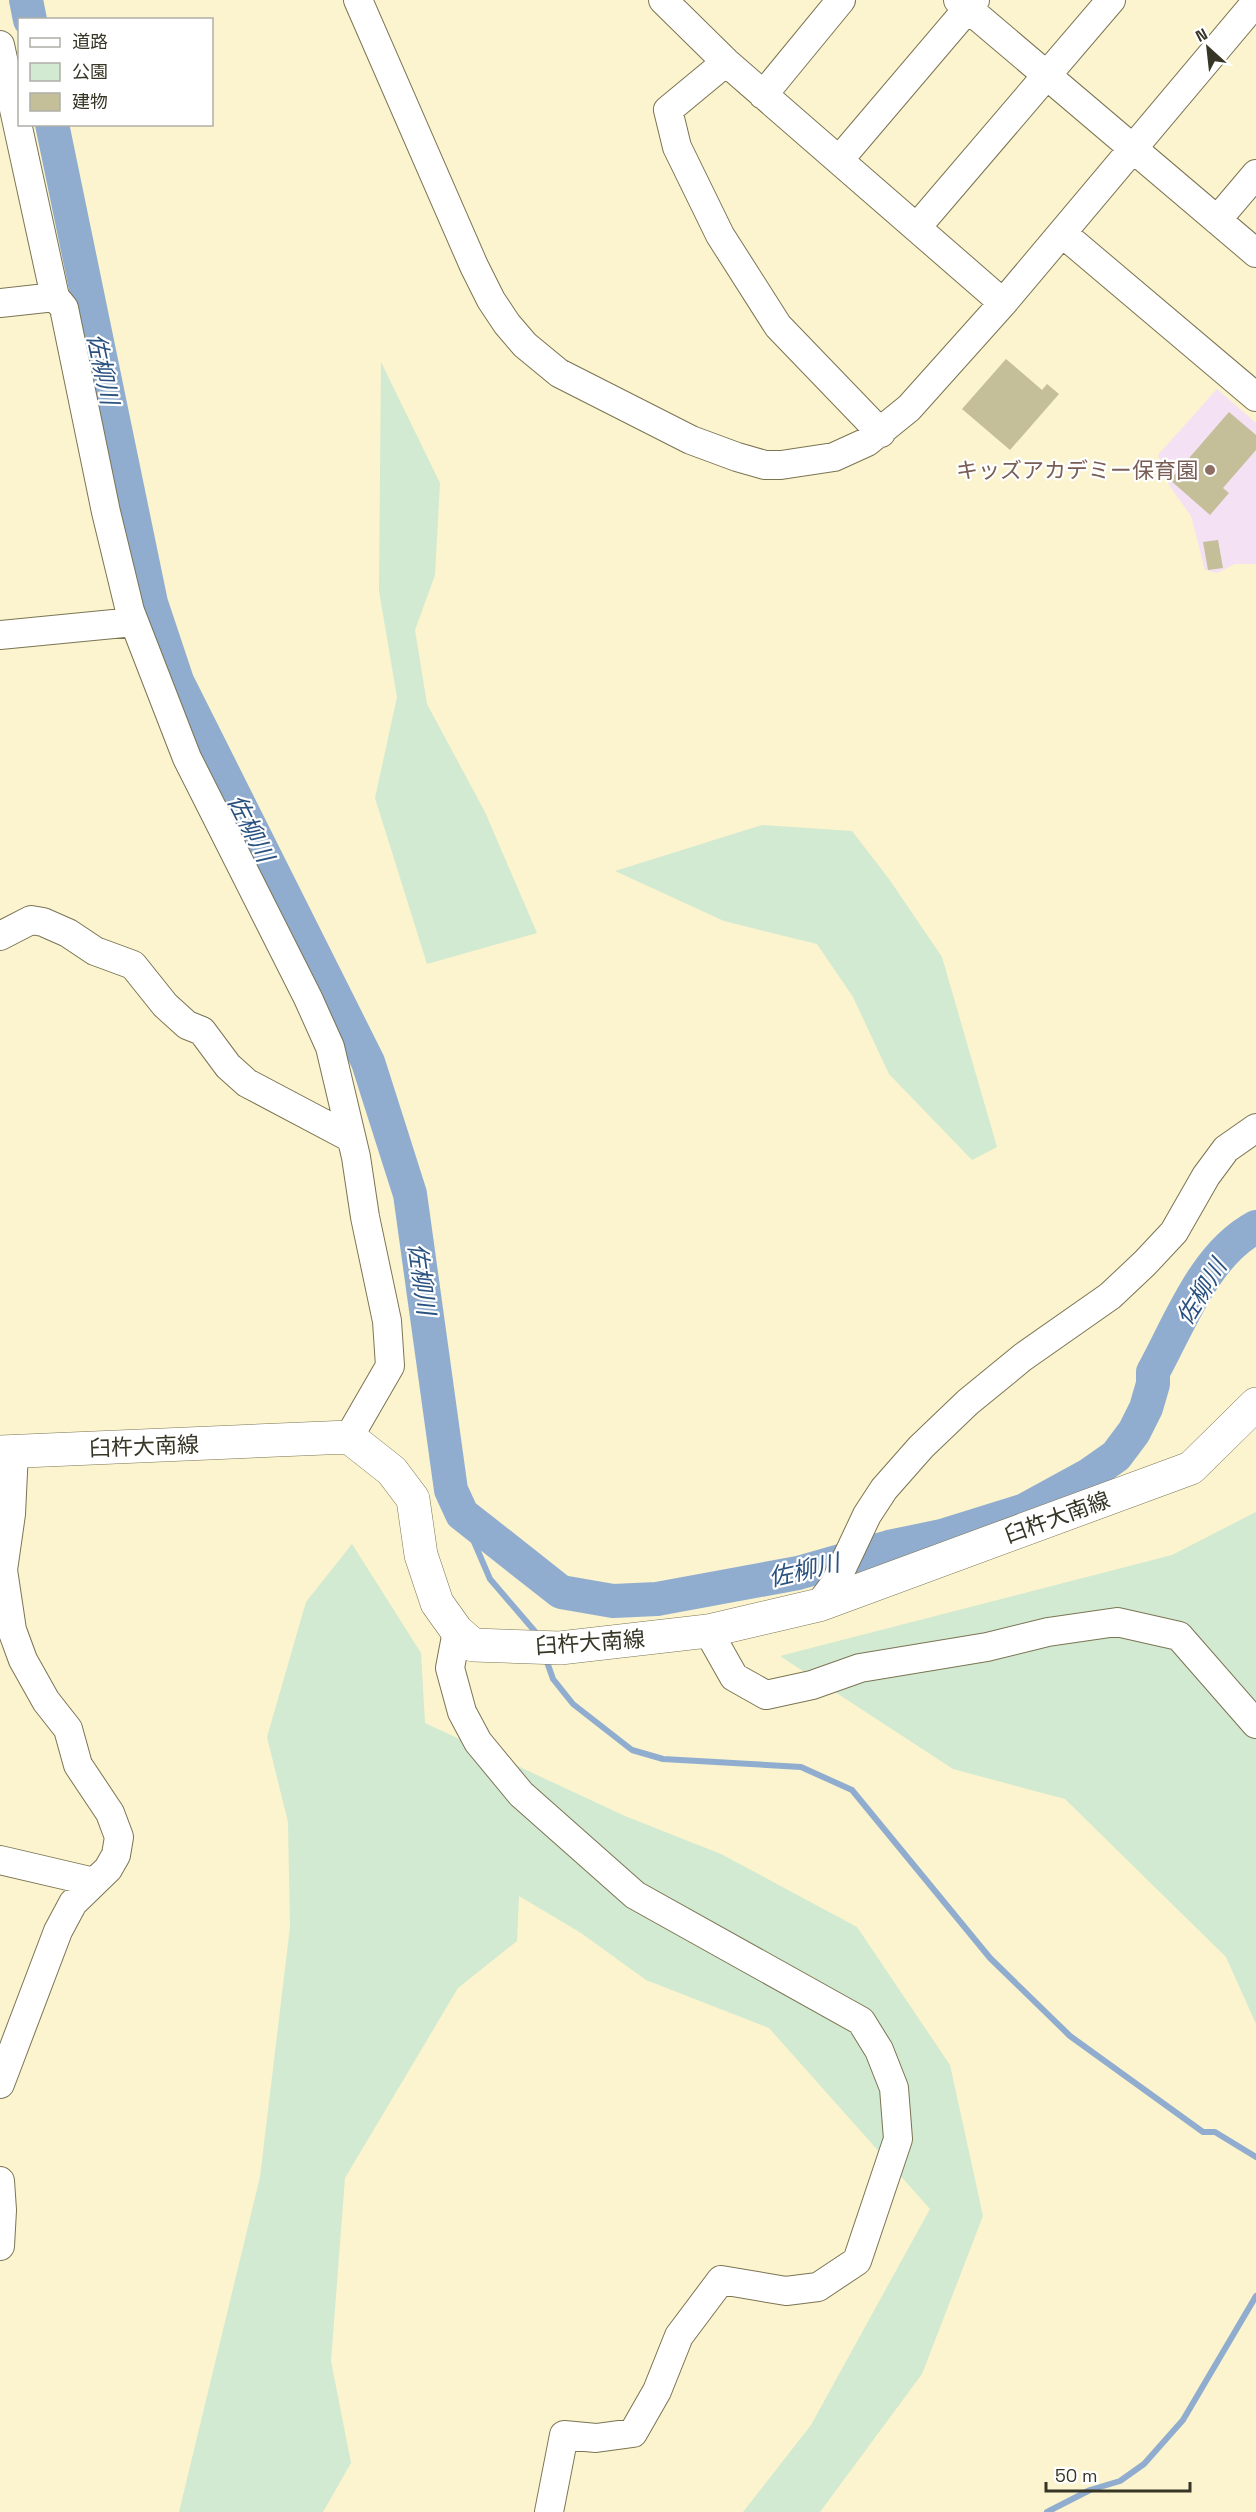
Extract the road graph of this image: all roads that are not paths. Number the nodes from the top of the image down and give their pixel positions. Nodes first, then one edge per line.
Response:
1 (358, 0) edge
2 (663, 0) edge
3 (1111, 0) edge
4 (1256, 2) edge
5 (967, 3) edge
6 (828, 5) edge
7 (0, 45) edge
8 (726, 62) junction
9 (1047, 75) junction
10 (763, 95) junction
11 (1133, 148) junction
12 (839, 160) junction
13 (1256, 174) edge
14 (1217, 220) junction
15 (917, 227) junction
16 (1062, 232) junction
17 (1256, 253) edge
18 (55, 297) junction
19 (0, 303) edge
20 (1003, 303) junction
21 (1256, 397) edge
22 (881, 433) junction
23 (134, 622) junction
24 (0, 635) edge
25 (0, 936) edge
26 (1256, 1128) edge
27 (351, 1138) junction
28 (1256, 1404) edge
29 (350, 1437) junction
30 (7, 1451) edge
31 (2, 1571) edge
32 (819, 1605) junction
33 (457, 1631) junction
34 (708, 1631) junction
35 (1256, 1724) edge
36 (0, 1860) edge
37 (94, 1882) junction
38 (0, 2084) edge
39 (0, 2181) edge
40 (0, 2246) edge
41 (549, 2512) edge

1 - 22 street
2 - 8 street
3 - 9 street
4 - 11 street
5 - 9 street
5 - 12 street
6 - 10 street
7 - 18 street
8 - 10 street
8 - 22 street
9 - 11 street
9 - 15 street
10 - 12 street
11 - 14 street
11 - 16 street
12 - 15 street
13 - 14 street
14 - 17 street
15 - 20 street
16 - 20 street
16 - 21 street
18 - 19 street
18 - 23 street
20 - 22 street
23 - 24 street
23 - 27 street
25 - 27 street
26 - 32 street
27 - 29 street
28 - 32 main road, 臼杵大南線
29 - 30 main road, 臼杵大南線
29 - 33 main road, 臼杵大南線
30 - 31 street
31 - 37 street
32 - 34 main road, 臼杵大南線
33 - 34 main road, 臼杵大南線
33 - 41 street
34 - 35 street
36 - 37 street
37 - 38 street
39 - 40 street

